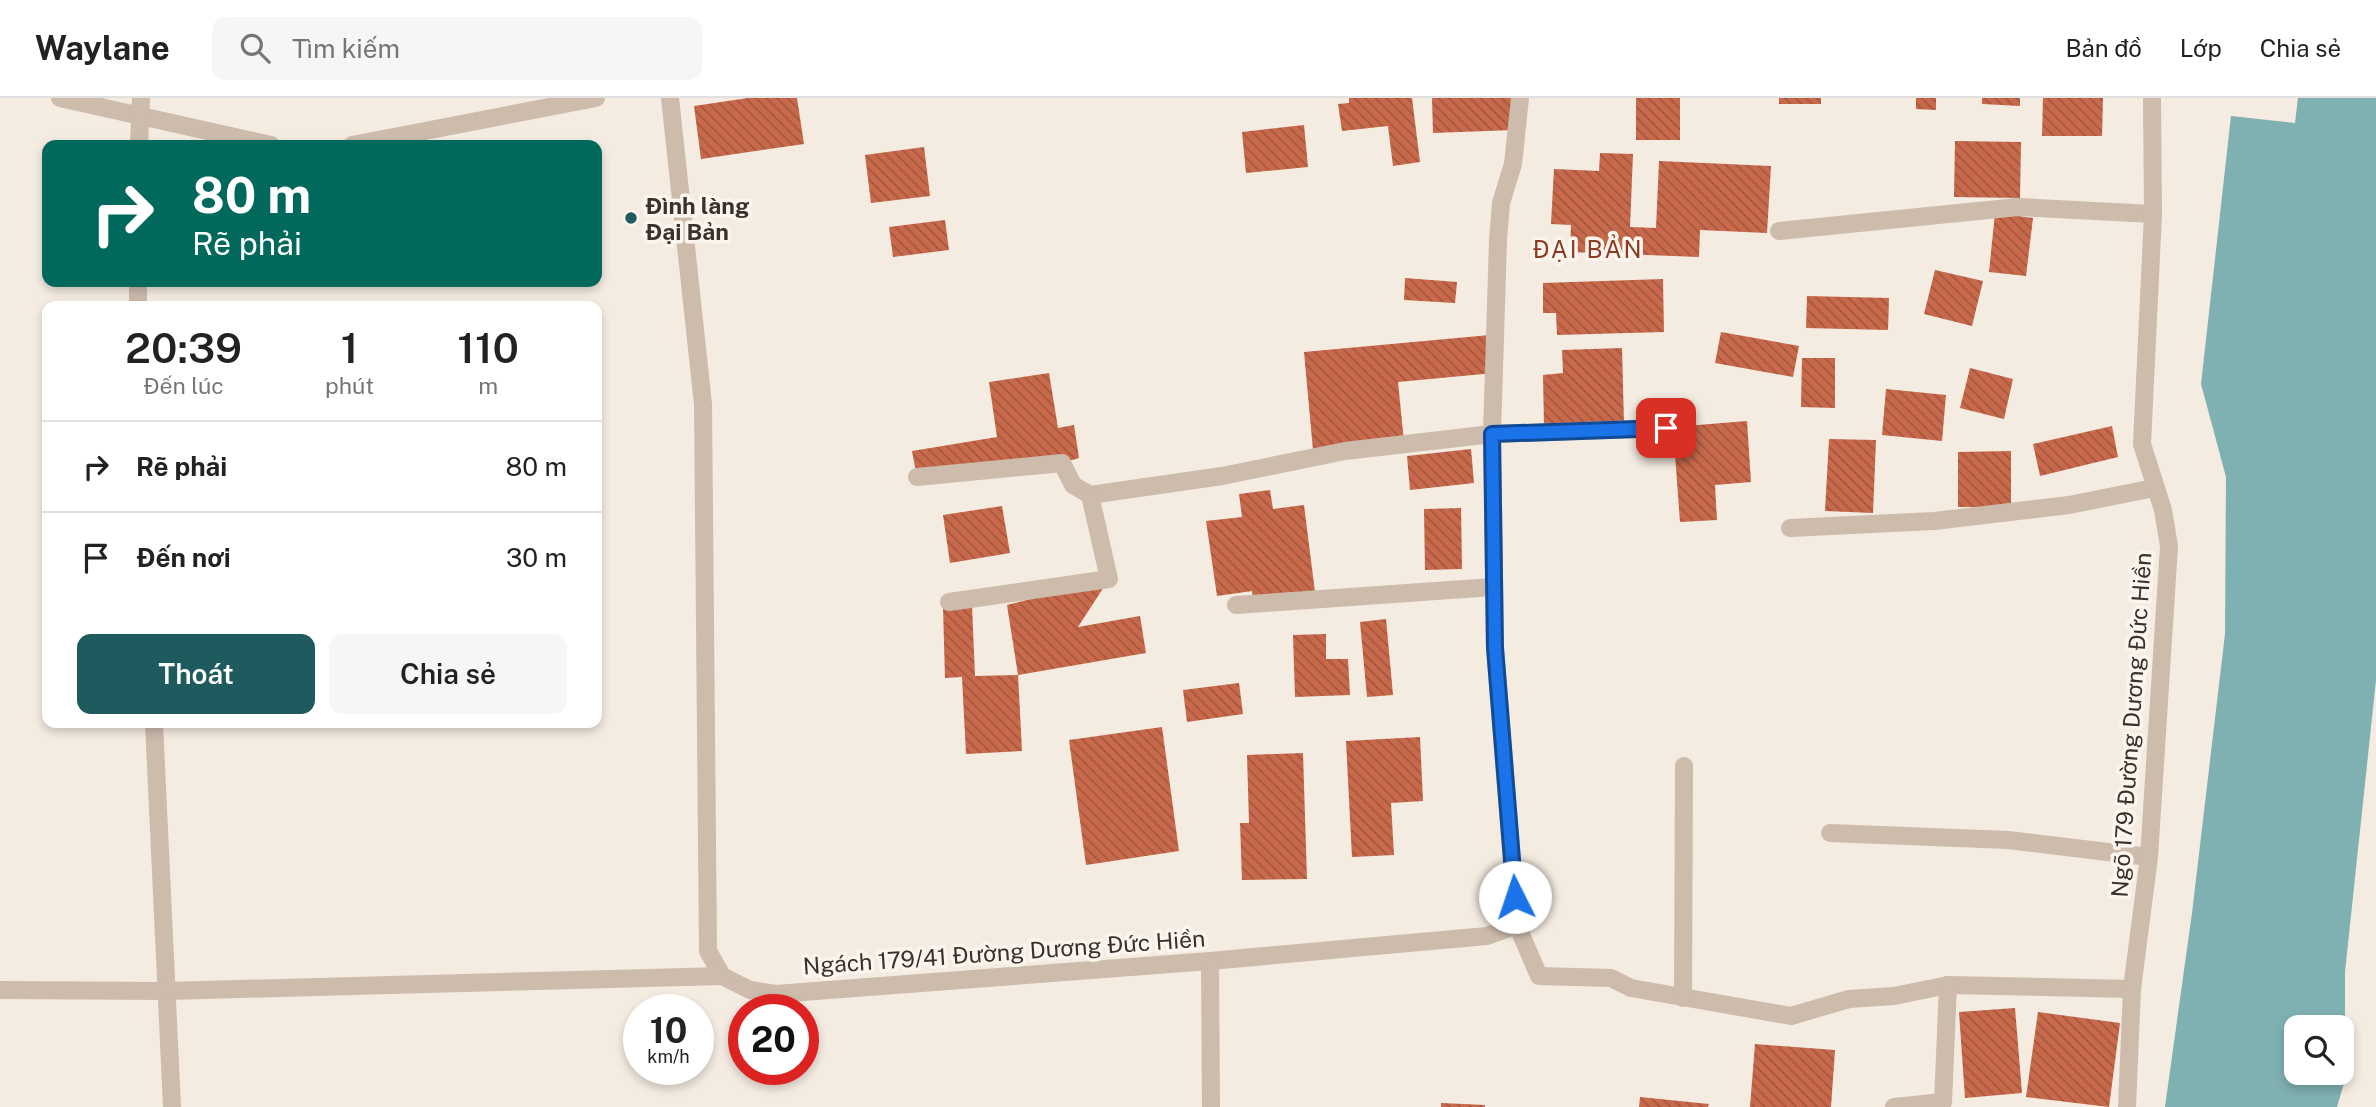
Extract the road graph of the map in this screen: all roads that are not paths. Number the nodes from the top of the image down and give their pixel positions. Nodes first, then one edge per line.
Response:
1 (60, 98) edge
2 (596, 98) edge
3 (670, 98) edge
4 (1520, 98) edge
5 (2152, 98) edge
6 (141, 106) edge
7 (139, 140) edge
8 (254, 140) edge
9 (378, 140) edge
10 (2153, 214) junction
11 (1779, 231) dead end
12 (1666, 428) dead end
13 (1492, 434) junction
14 (917, 477) dead end
15 (2154, 488) junction
16 (1090, 495) junction
17 (1790, 528) dead end
18 (1493, 587) junction
19 (949, 603) dead end
20 (1236, 605) dead end
21 (154, 728) edge
22 (1684, 766) dead end
23 (1830, 832) dead end
24 (2149, 857) junction
25 (1517, 925) junction
26 (1210, 961) junction
27 (722, 976) junction
28 (1948, 985) junction
29 (2132, 989) junction
30 (0, 990) edge
31 (167, 991) junction
32 (1683, 998) junction
33 (172, 1107) edge
34 (1210, 1107) edge
35 (1894, 1107) edge
36 (2127, 1107) edge

1 - 6 street
2 - 9 street
3 - 27 street
4 - 13 street
5 - 10 street, Ngõ 179 Đường Dương Đức Hiền
6 - 7 street
6 - 8 street
10 - 11 street
10 - 15 street, Ngõ 179 Đường Dương Đức Hiền
12 - 13 street
13 - 16 street
13 - 18 street
14 - 16 street
15 - 17 street
15 - 24 street, Ngõ 179 Đường Dương Đức Hiền
16 - 19 street
18 - 20 street
18 - 25 street
21 - 31 street
22 - 32 street
23 - 24 street
24 - 29 street, Ngõ 179 Đường Dương Đức Hiền
25 - 26 street, Ngách 179/41 Đường Dương Đức Hiền
25 - 32 street
26 - 27 street, Ngách 179/41 Đường Dương Đức Hiền
26 - 34 street
27 - 31 street
28 - 29 street
28 - 32 street
28 - 35 street
29 - 36 street, Ngõ 179 Đường Dương Đức Hiền
30 - 31 street
31 - 33 street

